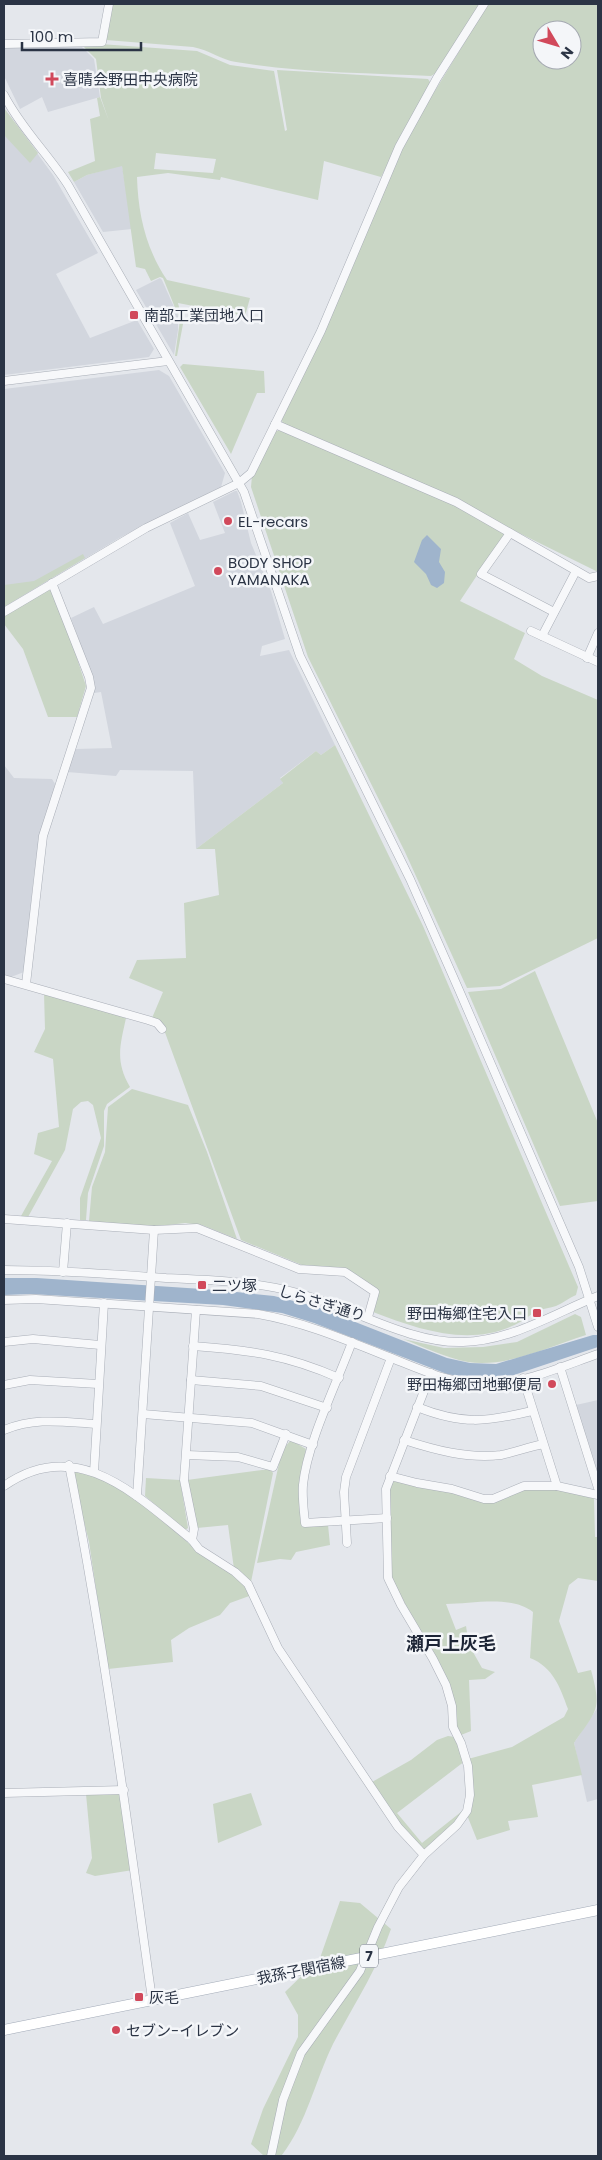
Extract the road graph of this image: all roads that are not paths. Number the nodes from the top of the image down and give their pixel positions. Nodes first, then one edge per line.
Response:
1 (109, 4) edge
2 (484, 4) edge
3 (4, 44) edge
4 (4, 95) edge
5 (168, 361) junction
6 (4, 381) edge
7 (275, 424) junction
8 (239, 483) junction
9 (510, 533) junction
10 (576, 571) junction
11 (598, 576) edge
12 (52, 583) junction
13 (4, 612) edge
14 (554, 612) junction
15 (532, 631) dead end
16 (598, 633) edge
17 (542, 636) junction
18 (587, 658) junction
19 (598, 662) edge
20 (4, 979) edge
21 (26, 984) junction
22 (162, 1029) dead end
23 (5, 1217) edge
24 (66, 1223) junction
25 (154, 1230) junction
26 (4, 1270) edge
27 (63, 1272) junction
28 (152, 1280) junction
29 (598, 1296) edge
30 (590, 1299) junction
31 (4, 1300) edge
32 (104, 1303) junction
33 (150, 1303) junction
34 (196, 1310) junction
35 (368, 1317) junction
36 (598, 1327) edge
37 (4, 1342) edge
38 (352, 1342) junction
39 (100, 1345) junction
40 (193, 1346) junction
41 (598, 1354) edge
42 (391, 1358) junction
43 (560, 1367) junction
44 (431, 1373) junction
45 (339, 1378) junction
46 (524, 1378) junction
47 (191, 1380) junction
48 (98, 1384) junction
49 (4, 1386) edge
50 (418, 1407) junction
51 (327, 1408) junction
52 (532, 1411) junction
53 (143, 1414) junction
54 (189, 1418) junction
55 (96, 1424) junction
56 (4, 1430) edge
57 (286, 1434) junction
58 (404, 1440) junction
59 (312, 1444) junction
60 (543, 1444) junction
61 (186, 1455) junction
62 (69, 1465) junction
63 (94, 1472) junction
64 (390, 1476) junction
65 (4, 1486) edge
66 (557, 1486) junction
67 (598, 1488) edge
68 (598, 1495) edge
69 (137, 1496) junction
70 (387, 1518) junction
71 (346, 1520) junction
72 (192, 1540) junction
73 (347, 1543) dead end
74 (124, 1790) junction
75 (4, 1793) edge
76 (424, 1855) junction
77 (598, 1910) edge
78 (367, 1956) junction
79 (152, 1999) junction
80 (4, 2030) edge
81 (271, 2156) edge

1 - 3 street
2 - 7 street
4 - 5 street
5 - 6 street
5 - 8 street
7 - 8 street
7 - 9 street
8 - 12 street
8 - 30 street
9 - 10 street
9 - 14 street
10 - 11 street
10 - 14 street
12 - 13 street
12 - 21 street
14 - 17 street
15 - 17 street
16 - 18 street
17 - 18 street
18 - 19 street
20 - 21 street
21 - 22 street
23 - 24 street
24 - 25 street
24 - 27 street
25 - 28 street
25 - 35 street
26 - 27 street, しらさぎ通り
27 - 28 street, しらさぎ通り
28 - 33 street
28 - 35 street, しらさぎ通り
29 - 30 street, しらさぎ通り
30 - 35 street, しらさぎ通り
30 - 36 street
31 - 32 street
32 - 33 street
32 - 39 street
33 - 34 street
33 - 53 street
34 - 38 street
34 - 40 street
37 - 39 street
38 - 42 street
38 - 45 street
39 - 48 street
40 - 45 street
40 - 47 street
41 - 43 street
42 - 44 street
42 - 71 street
43 - 46 street
43 - 67 street
44 - 46 street
44 - 50 street
45 - 51 street
46 - 52 street
47 - 51 street
47 - 54 street
48 - 49 street
48 - 55 street
50 - 52 street
50 - 58 street
51 - 59 street
52 - 60 street
53 - 54 street
53 - 69 street
54 - 57 street
54 - 61 street
55 - 56 street
55 - 63 street
57 - 59 street
57 - 61 street
58 - 60 street
58 - 64 street
59 - 71 street
60 - 66 street
61 - 72 street
62 - 63 street
62 - 65 street
62 - 74 street
63 - 69 street
64 - 66 street
64 - 70 street
66 - 68 street
69 - 72 street
70 - 71 street
70 - 76 street
71 - 73 street
72 - 76 street
74 - 75 street
74 - 79 street
76 - 78 street
77 - 78 main road, 我孫子関宿線 / 7
78 - 79 main road, 我孫子関宿線 / 7
78 - 81 street
79 - 80 main road, 我孫子関宿線 / 7

